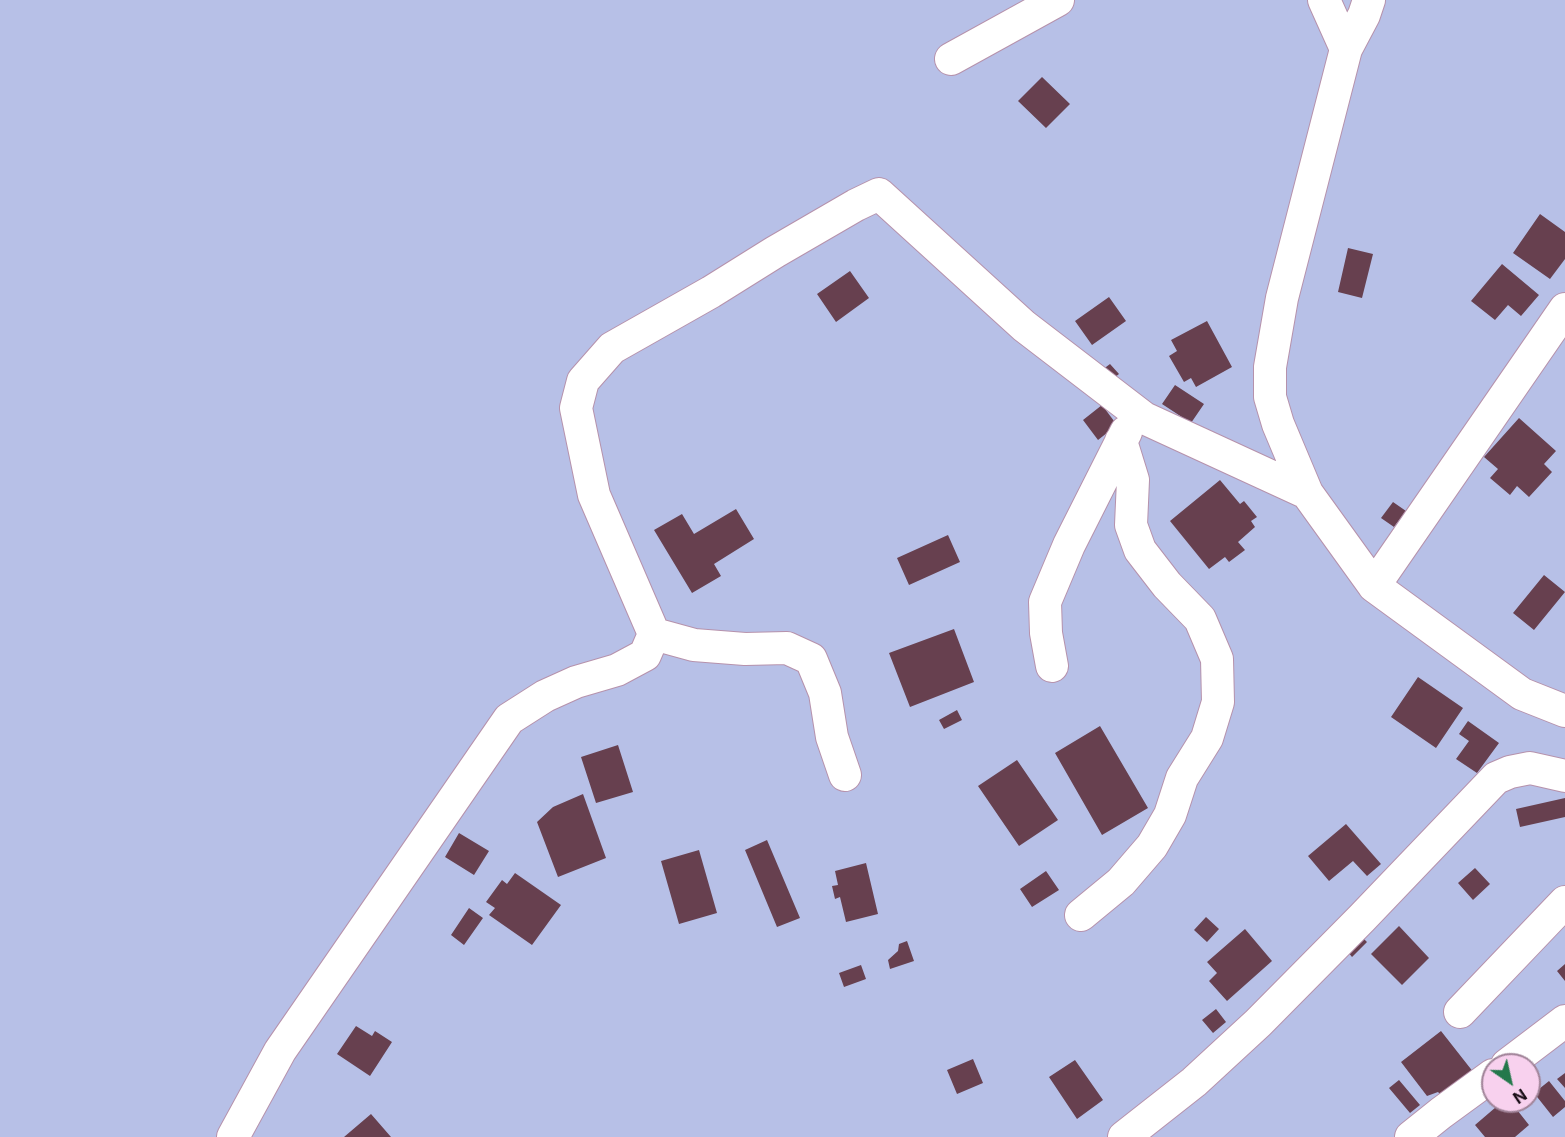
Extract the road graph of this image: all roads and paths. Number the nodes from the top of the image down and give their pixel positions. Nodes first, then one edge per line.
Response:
1 (1058, 0) edge
2 (1324, 0) edge
3 (1369, 0) edge
4 (1346, 49) junction
5 (951, 59) dead end
6 (1565, 309) edge
7 (1137, 414) junction
8 (1121, 441) junction
9 (1307, 493) junction
10 (1374, 586) junction
11 (654, 634) junction
12 (1052, 666) dead end
13 (1565, 710) edge
14 (845, 774) dead end
15 (1565, 776) edge
16 (1565, 902) edge
17 (1081, 915) dead end
18 (1460, 1012) dead end
19 (1565, 1020) edge
20 (1522, 1053) edge
21 (1481, 1084) edge
22 (233, 1137) edge
23 (1124, 1137) edge
24 (1412, 1137) edge

1 - 5 street
2 - 4 street
3 - 4 street
4 - 9 street
6 - 10 street
7 - 8 street
7 - 9 street
7 - 11 street
8 - 12 street
8 - 17 street
9 - 10 street
10 - 13 street
11 - 14 street
11 - 22 street
15 - 23 street
16 - 18 street
19 - 20 street
21 - 24 street

